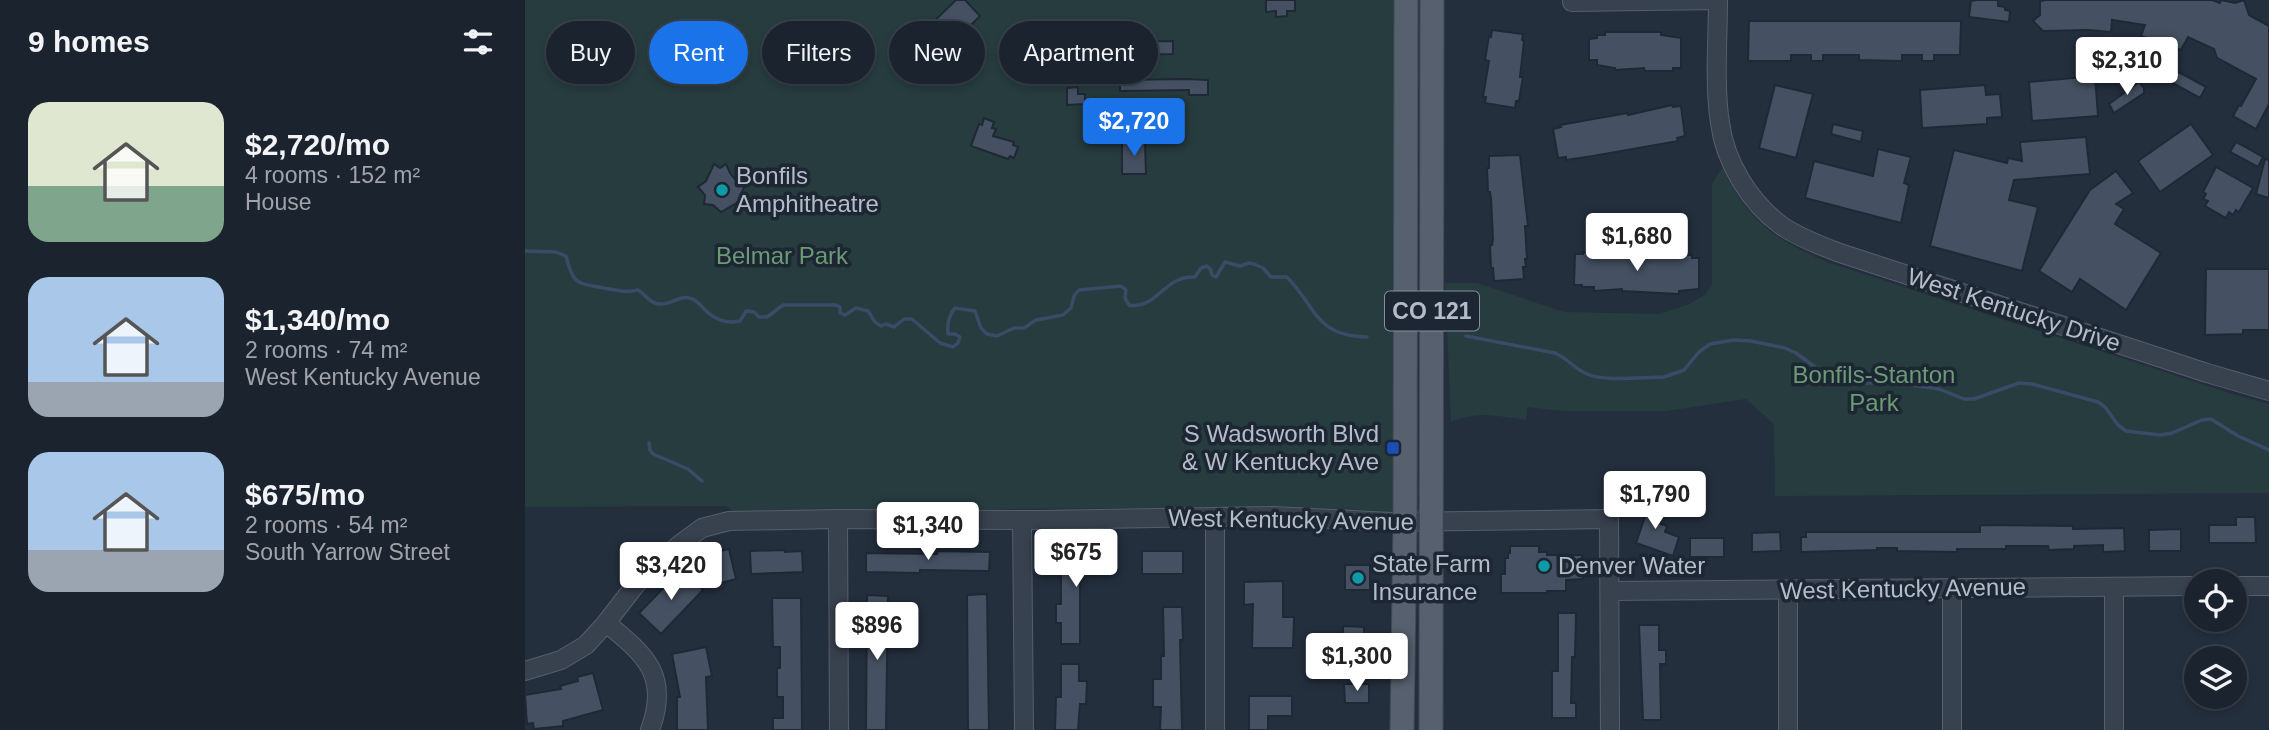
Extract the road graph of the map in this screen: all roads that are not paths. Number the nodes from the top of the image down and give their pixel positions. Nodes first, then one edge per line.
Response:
1 (1406, 0) edge
2 (1432, 0) edge
3 (1718, 0) edge
4 (1619, 1) edge
5 (1572, 2) dead end
6 (2269, 391) edge
7 (1215, 517) junction
8 (838, 519) junction
9 (1022, 520) junction
10 (1430, 521) junction
11 (1405, 522) junction
12 (2184, 586) edge
13 (2247, 586) edge
14 (2269, 586) edge
15 (2114, 587) junction
16 (1952, 588) junction
17 (1788, 590) junction
18 (1610, 591) junction
19 (606, 623) junction
20 (525, 671) edge
21 (650, 730) edge
22 (839, 730) edge
23 (1024, 730) edge
24 (1215, 730) edge
25 (1402, 730) edge
26 (1431, 730) edge
27 (1610, 730) edge
28 (1788, 730) edge
29 (1952, 730) edge
30 (2114, 730) edge

1 - 11 main road, CO 121
2 - 10 main road, CO 121
3 - 4 street
3 - 6 street, West Kentucky Drive
4 - 5 street
7 - 9 street, West Kentucky Avenue
7 - 11 street, West Kentucky Avenue
7 - 24 street
8 - 9 street, West Kentucky Avenue
8 - 19 street, West Kentucky Avenue
8 - 22 street
9 - 23 street
10 - 11 street, West Kentucky Avenue
10 - 18 street, West Kentucky Avenue
10 - 26 main road, CO 121
11 - 25 main road, CO 121
12 - 15 street, West Kentucky Avenue
13 - 14 street
15 - 16 street, West Kentucky Avenue
15 - 30 street
16 - 17 street, West Kentucky Avenue
16 - 29 street
17 - 18 street, West Kentucky Avenue
17 - 28 street
18 - 27 street
19 - 20 street, West Kentucky Avenue
19 - 21 street

